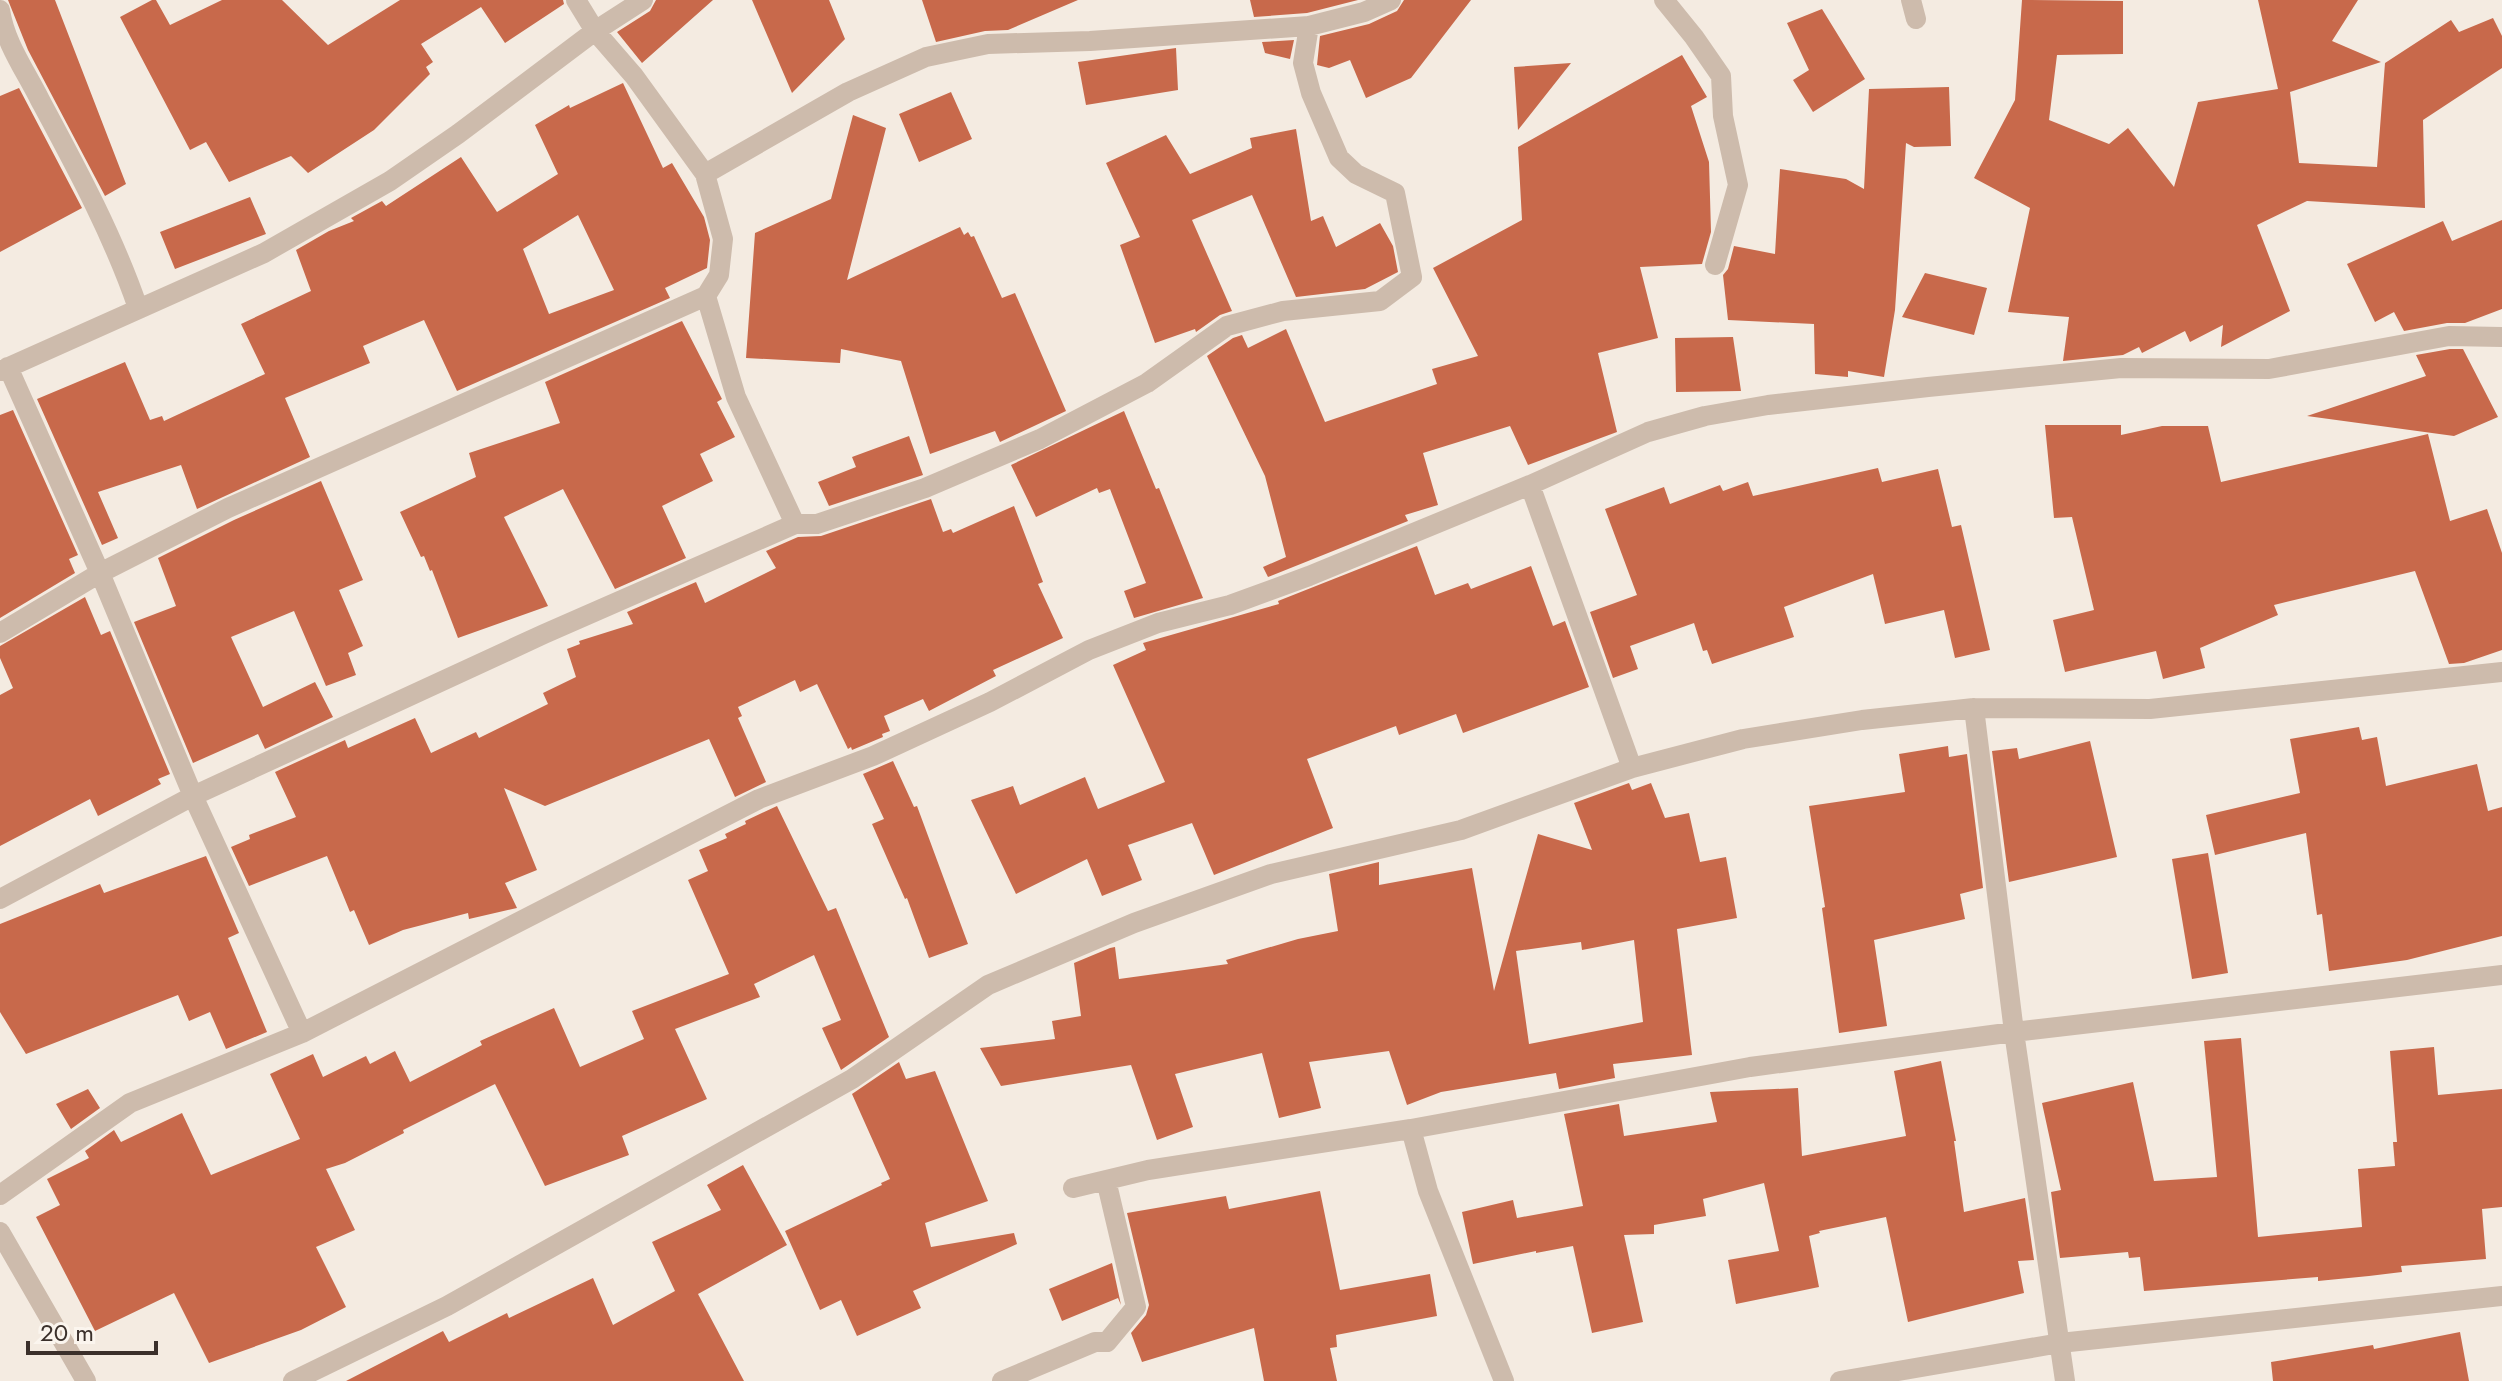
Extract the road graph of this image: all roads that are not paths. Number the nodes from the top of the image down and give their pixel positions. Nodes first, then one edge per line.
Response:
1 (576, 0) edge
2 (643, 0) edge
3 (1391, 0) edge
4 (1664, 0) edge
5 (0, 10) edge
6 (1309, 26) junction
7 (595, 31) junction
8 (705, 174) junction
9 (1715, 265) dead end
10 (706, 296) junction
11 (138, 308) junction
12 (2502, 337) edge
13 (4, 369) edge
14 (1530, 485) junction
15 (795, 524) junction
16 (100, 573) junction
17 (0, 633) edge
18 (2502, 672) edge
19 (1974, 708) junction
20 (1632, 768) junction
21 (193, 796) junction
22 (0, 899) edge
23 (2502, 975) edge
24 (2014, 1032) junction
25 (302, 1033) junction
26 (1411, 1129) junction
27 (1106, 1180) junction
28 (1073, 1188) dead end
29 (0, 1195) edge
30 (0, 1232) edge
31 (2502, 1296) edge
32 (2060, 1343) junction
33 (86, 1381) edge
34 (293, 1381) edge
35 (1002, 1381) edge
36 (1504, 1381) edge
37 (1840, 1381) edge
38 (2065, 1381) edge

1 - 7 street
2 - 7 street
3 - 6 street
4 - 9 street
5 - 11 street
6 - 8 street
6 - 15 street
7 - 8 street
7 - 11 street
8 - 10 street
10 - 15 street
10 - 16 street
11 - 13 street
12 - 14 street
13 - 16 street
14 - 20 street
14 - 25 street
15 - 21 street
16 - 17 street
16 - 21 street
18 - 19 street
19 - 20 street
19 - 24 street
20 - 34 street
21 - 22 street
21 - 25 street
23 - 24 street
24 - 26 street
24 - 32 street
25 - 29 street
26 - 27 street
26 - 36 street
27 - 28 street
27 - 35 street
30 - 33 street
31 - 32 street
32 - 37 street
32 - 38 street

